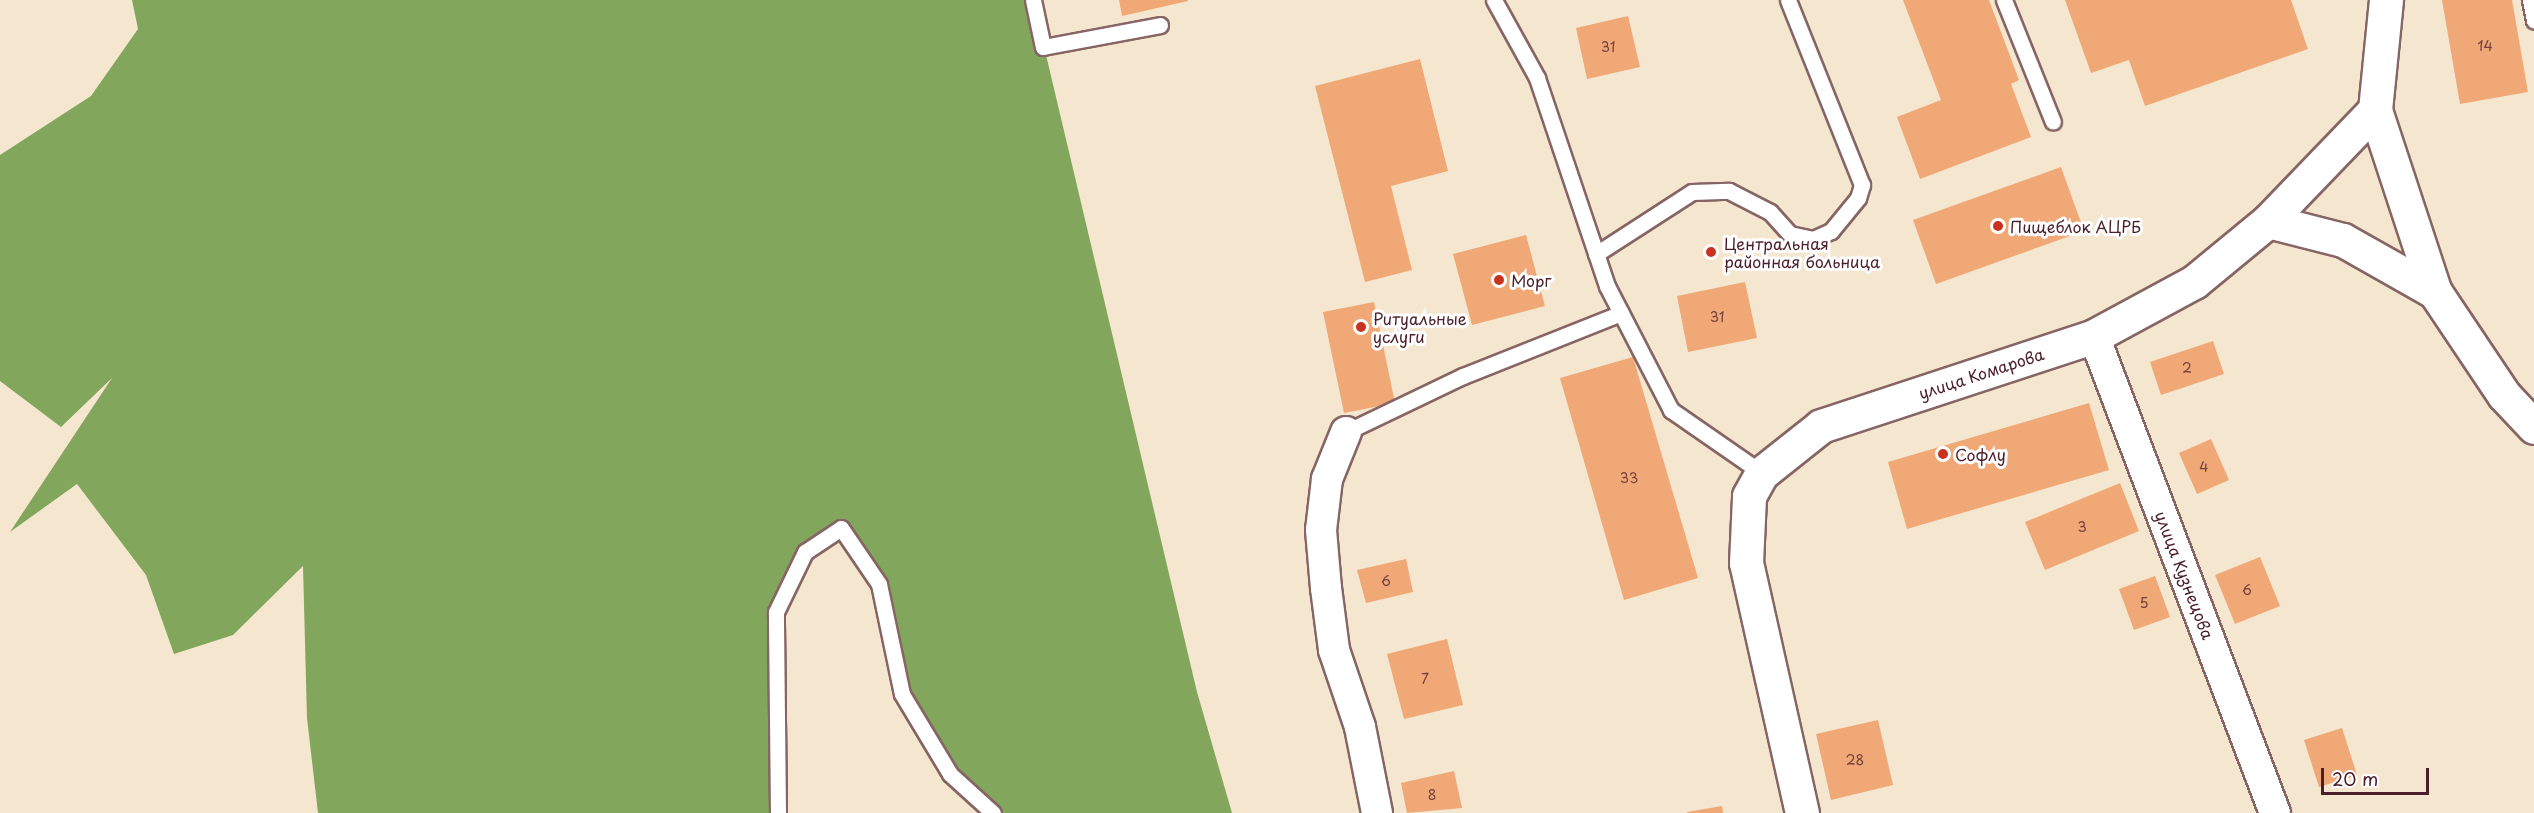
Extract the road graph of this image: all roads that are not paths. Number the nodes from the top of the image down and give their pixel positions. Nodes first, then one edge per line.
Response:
1 (1033, 0) edge
2 (1494, 0) edge
3 (1788, 0) edge
4 (2004, 0) edge
5 (2386, 0) edge
6 (2530, 0) edge
7 (2534, 21) edge
8 (1160, 25) dead end
9 (2375, 110) junction
10 (2053, 122) dead end
11 (2268, 221) junction
12 (1596, 254) junction
13 (2435, 292) junction
14 (1621, 313) junction
15 (2094, 336) junction
16 (2534, 427) edge
17 (1346, 432) joint
18 (1762, 473) junction
19 (778, 813) edge
20 (993, 813) edge
21 (1377, 813) edge
22 (1802, 813) edge
23 (2275, 813) edge

1 - 8 lane
2 - 12 lane
3 - 12 lane
4 - 10 lane
5 - 9 street
6 - 7 lane
9 - 11 street, улица Комарова
9 - 13 street
11 - 13 street
11 - 15 street, улица Комарова
12 - 14 lane
13 - 16 street
14 - 17 lane
14 - 18 lane
15 - 18 street, улица Комарова
15 - 23 street, улица Кузнецова
17 - 21 street
18 - 22 street, улица Комарова
19 - 20 lane

